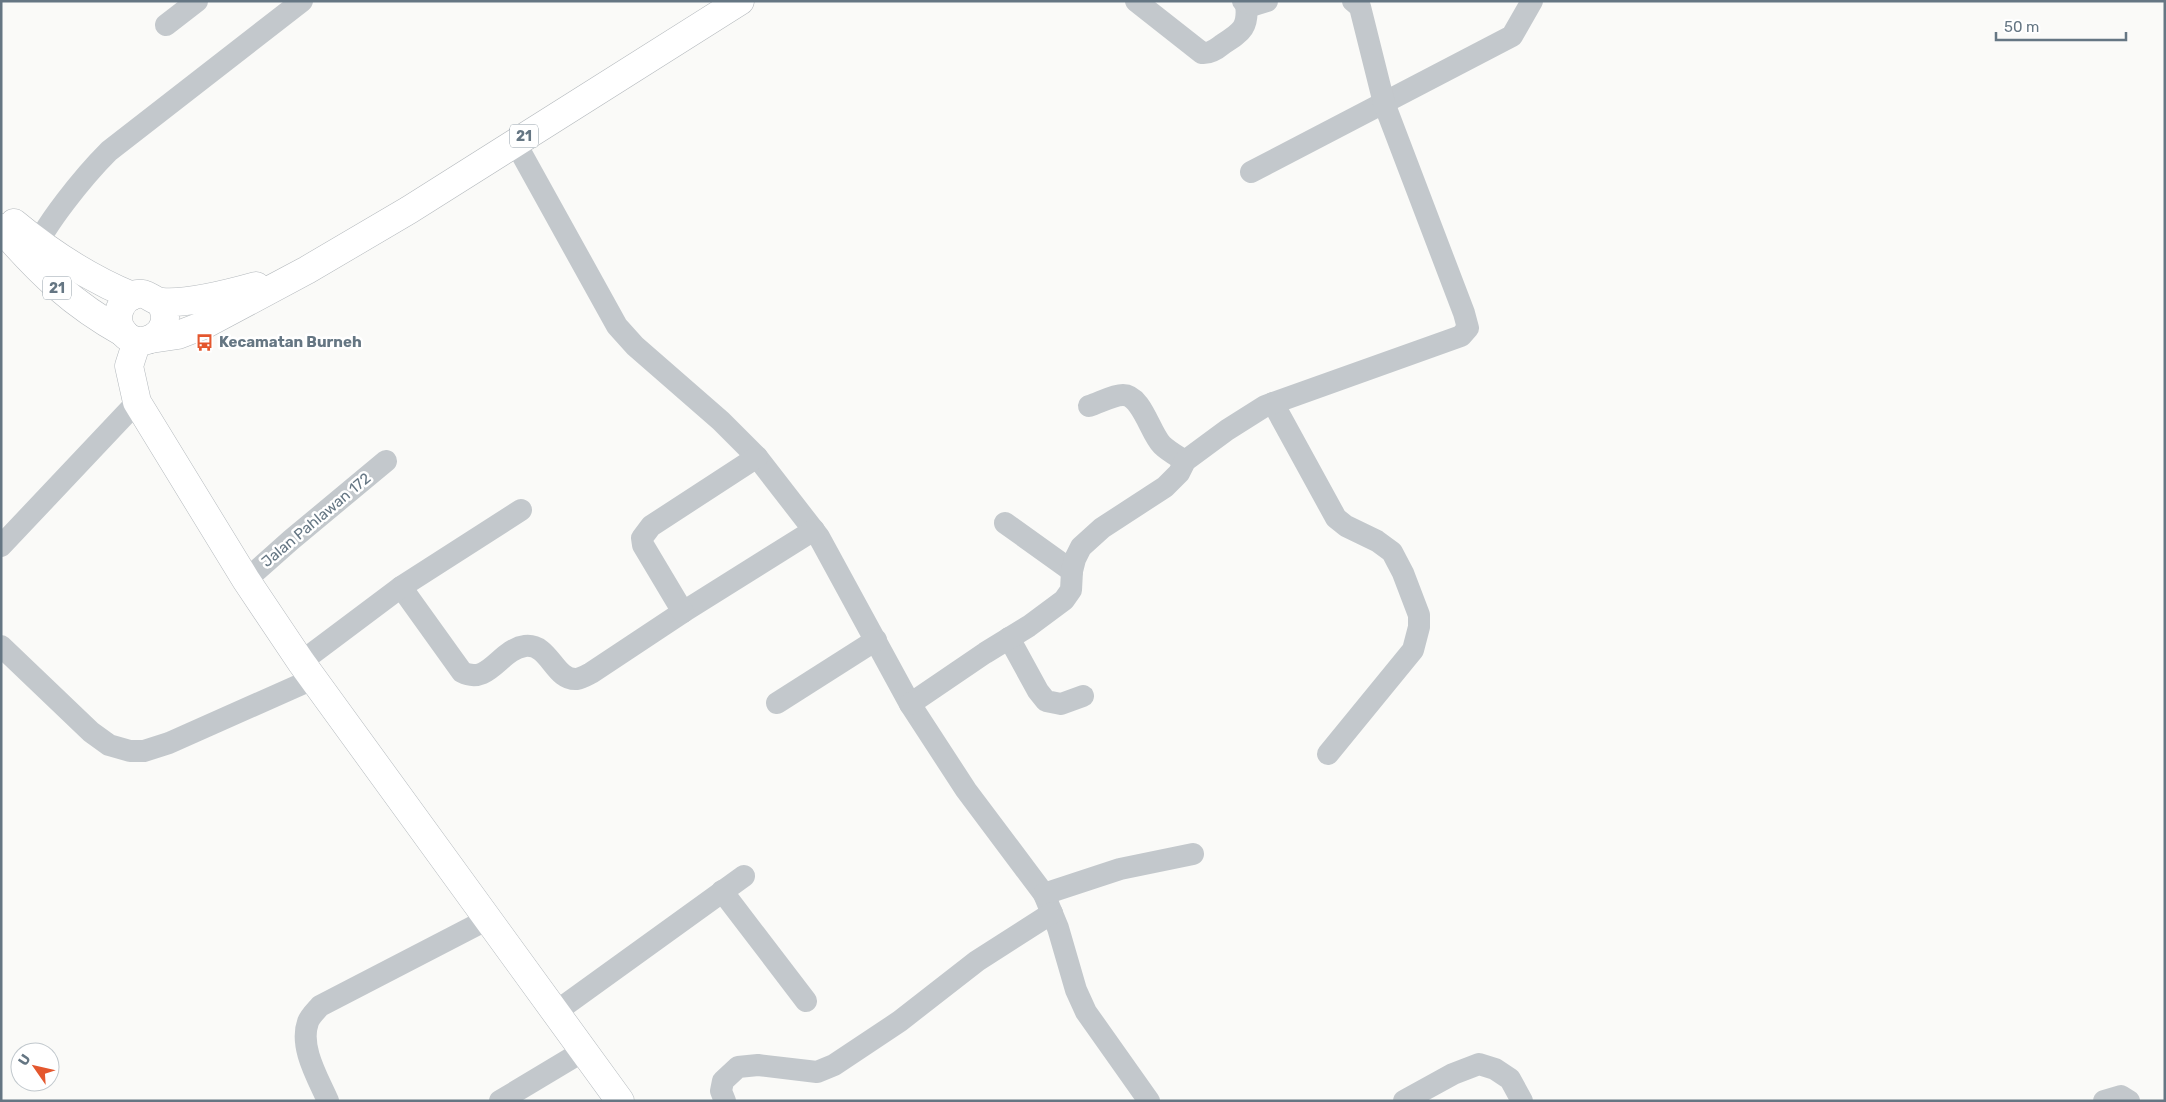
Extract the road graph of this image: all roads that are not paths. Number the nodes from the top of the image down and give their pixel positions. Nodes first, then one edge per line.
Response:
1 (197, 1) edge
2 (302, 1) edge
3 (740, 1) edge
4 (1136, 1) edge
5 (1353, 1) edge
6 (1532, 1) edge
7 (1252, 2) edge
8 (166, 25) dead end
9 (1384, 103) junction
10 (515, 142) junction
11 (1251, 172) dead end
12 (1, 213) edge
13 (1, 228) edge
14 (33, 251) junction
15 (308, 270) junction
16 (132, 296) junction
17 (160, 302) junction
18 (137, 338) junction
19 (137, 402) junction
20 (1273, 403) junction
21 (1089, 406) dead end
22 (756, 457) junction
23 (386, 461) dead end
24 (1185, 461) junction
25 (520, 510) dead end
26 (1005, 523) dead end
27 (814, 530) junction
28 (1, 546) edge
29 (1072, 571) junction
30 (246, 580) junction
31 (401, 587) junction
32 (683, 612) junction
33 (1009, 638) junction
34 (876, 640) junction
35 (1, 646) edge
36 (307, 670) junction
37 (1083, 696) dead end
38 (777, 703) dead end
39 (910, 704) junction
40 (1328, 754) dead end
41 (1194, 854) dead end
42 (744, 876) dead end
43 (722, 891) junction
44 (1048, 904) junction
45 (488, 919) junction
46 (806, 1001) dead end
47 (557, 1011) junction
48 (585, 1050) junction
49 (328, 1101) edge
50 (500, 1101) edge
51 (620, 1101) edge
52 (725, 1101) edge
53 (1148, 1101) edge
54 (1404, 1101) edge
55 (1522, 1101) edge
56 (2104, 1101) edge
57 (2129, 1101) edge

1 - 8 street
2 - 14 street
3 - 10 main road, 21
4 - 7 street
5 - 9 street
6 - 9 street
9 - 11 street
9 - 20 street
10 - 15 main road, 21
10 - 22 street
12 - 14 main road, 21
13 - 14 main road, 21
14 - 16 main road, 21
14 - 18 main road, 21
15 - 17 main road, 21
15 - 18 main road, 21
16 - 17 main road, 21
16 - 18 main road
17 - 18 main road
18 - 19 main road
19 - 28 street
19 - 30 main road
20 - 24 street
20 - 40 street
21 - 24 street
22 - 27 street
22 - 32 street
23 - 30 street, Jalan Pahlawan 172
24 - 29 street
25 - 31 street
26 - 29 street
27 - 32 street
27 - 34 street
29 - 33 street
30 - 36 main road
31 - 32 street
31 - 36 street
33 - 37 street
33 - 39 street
34 - 38 street
34 - 39 street
35 - 36 street
36 - 45 main road
39 - 44 street
41 - 44 street
42 - 43 street
43 - 46 street
43 - 47 street
44 - 52 street
44 - 53 street
45 - 47 main road
45 - 49 street
47 - 48 main road
48 - 50 street
48 - 51 main road
54 - 55 street
56 - 57 street

